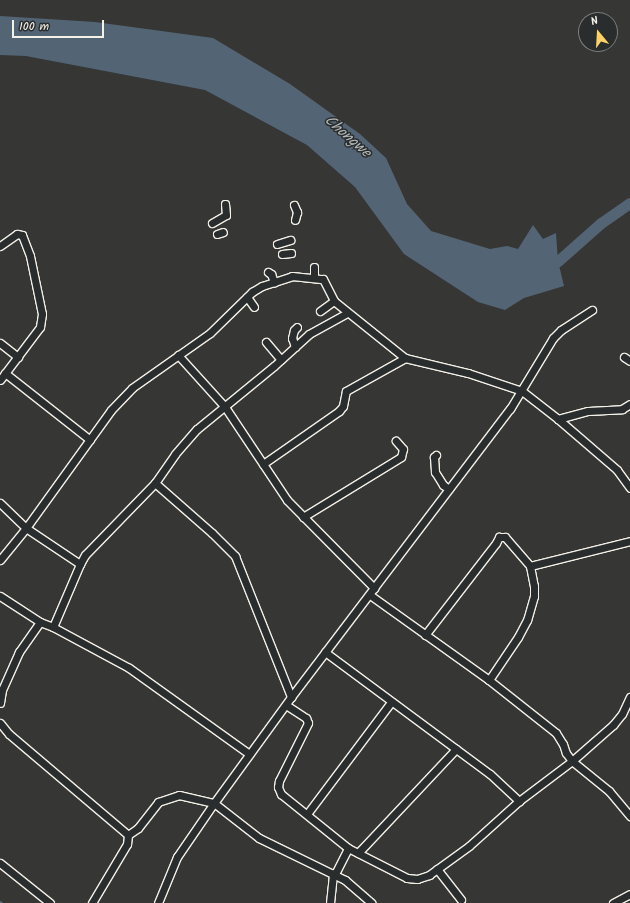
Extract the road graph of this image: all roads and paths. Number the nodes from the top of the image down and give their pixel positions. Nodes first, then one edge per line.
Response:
1 (225, 204) dead end
2 (294, 205) dead end
3 (212, 223) dead end
4 (288, 226) dead end
5 (290, 240) dead end
6 (277, 244) dead end
7 (0, 246) edge
8 (291, 253) dead end
9 (282, 254) dead end
10 (314, 267) dead end
11 (268, 272) dead end
12 (314, 277) junction
13 (274, 282) junction
14 (246, 297) junction
15 (334, 301) junction
16 (254, 307) dead end
17 (592, 310) dead end
18 (320, 311) dead end
19 (346, 313) junction
20 (297, 327) dead end
21 (266, 342) dead end
22 (0, 343) edge
23 (295, 347) junction
24 (178, 355) junction
25 (18, 357) junction
26 (405, 358) junction
27 (281, 360) junction
28 (5, 373) junction
29 (0, 380) edge
30 (522, 391) junction
31 (630, 404) edge
32 (224, 407) junction
33 (558, 419) junction
34 (90, 440) junction
35 (396, 441) dead end
36 (436, 455) dead end
37 (263, 464) junction
38 (155, 483) junction
39 (630, 488) edge
40 (449, 489) junction
41 (0, 503) edge
42 (303, 517) junction
43 (26, 528) junction
44 (630, 541) edge
45 (0, 560) edge
46 (80, 564) junction
47 (530, 566) junction
48 (374, 588) junction
49 (370, 595) junction
50 (0, 596) edge
51 (40, 622) junction
52 (53, 627) junction
53 (425, 635) junction
54 (325, 652) junction
55 (490, 680) junction
56 (292, 697) junction
57 (629, 701) edge
58 (391, 702) junction
59 (0, 703) edge
60 (286, 705) junction
61 (0, 722) edge
62 (456, 749) junction
63 (249, 754) junction
64 (572, 761) junction
65 (519, 801) junction
66 (214, 803) junction
67 (307, 814) junction
68 (630, 816) edge
69 (128, 835) junction
70 (348, 848) junction
71 (358, 853) junction
72 (0, 862) edge
73 (437, 869) junction
74 (334, 873) junction
75 (630, 894) edge
76 (461, 900) dead end
77 (50, 903) edge
78 (92, 903) edge
79 (158, 903) edge
80 (330, 903) edge
81 (371, 903) edge
82 (613, 903) edge

1 - 3 street
2 - 4 street
5 - 6 street
7 - 25 street
8 - 9 street
10 - 12 street
11 - 13 street
12 - 13 street
12 - 15 street
13 - 14 street
14 - 16 street
14 - 24 street
15 - 18 street
15 - 19 street
17 - 30 street
19 - 23 street
19 - 26 street
20 - 23 street
21 - 27 street
22 - 25 street
23 - 27 street
24 - 32 street
24 - 34 street
25 - 28 street
26 - 30 street
26 - 37 street
27 - 32 street
28 - 29 street
28 - 34 street
30 - 33 street
30 - 40 street
31 - 33 street
32 - 37 street
32 - 38 street
33 - 39 street
34 - 43 street
35 - 42 street
36 - 40 street
37 - 42 street
38 - 46 street
38 - 56 street
40 - 48 street
41 - 43 street
42 - 48 street
43 - 45 street
43 - 46 street
44 - 47 street
46 - 52 street
47 - 53 street
47 - 55 street
48 - 49 street
49 - 53 street
49 - 54 street
50 - 51 street
51 - 52 street
51 - 59 street
52 - 63 street
53 - 55 street
54 - 56 street
54 - 58 street
55 - 64 street
56 - 60 street
57 - 64 street
58 - 62 street
58 - 67 street
60 - 63 street
60 - 67 street
61 - 69 street
62 - 65 street
62 - 71 street
63 - 66 street
64 - 65 street
64 - 68 street
65 - 73 street
66 - 69 street
66 - 74 street
66 - 79 street
67 - 70 street
69 - 78 street
70 - 71 street
70 - 74 street
71 - 73 street
72 - 77 street
73 - 76 street
74 - 80 street
74 - 81 street
75 - 82 street

